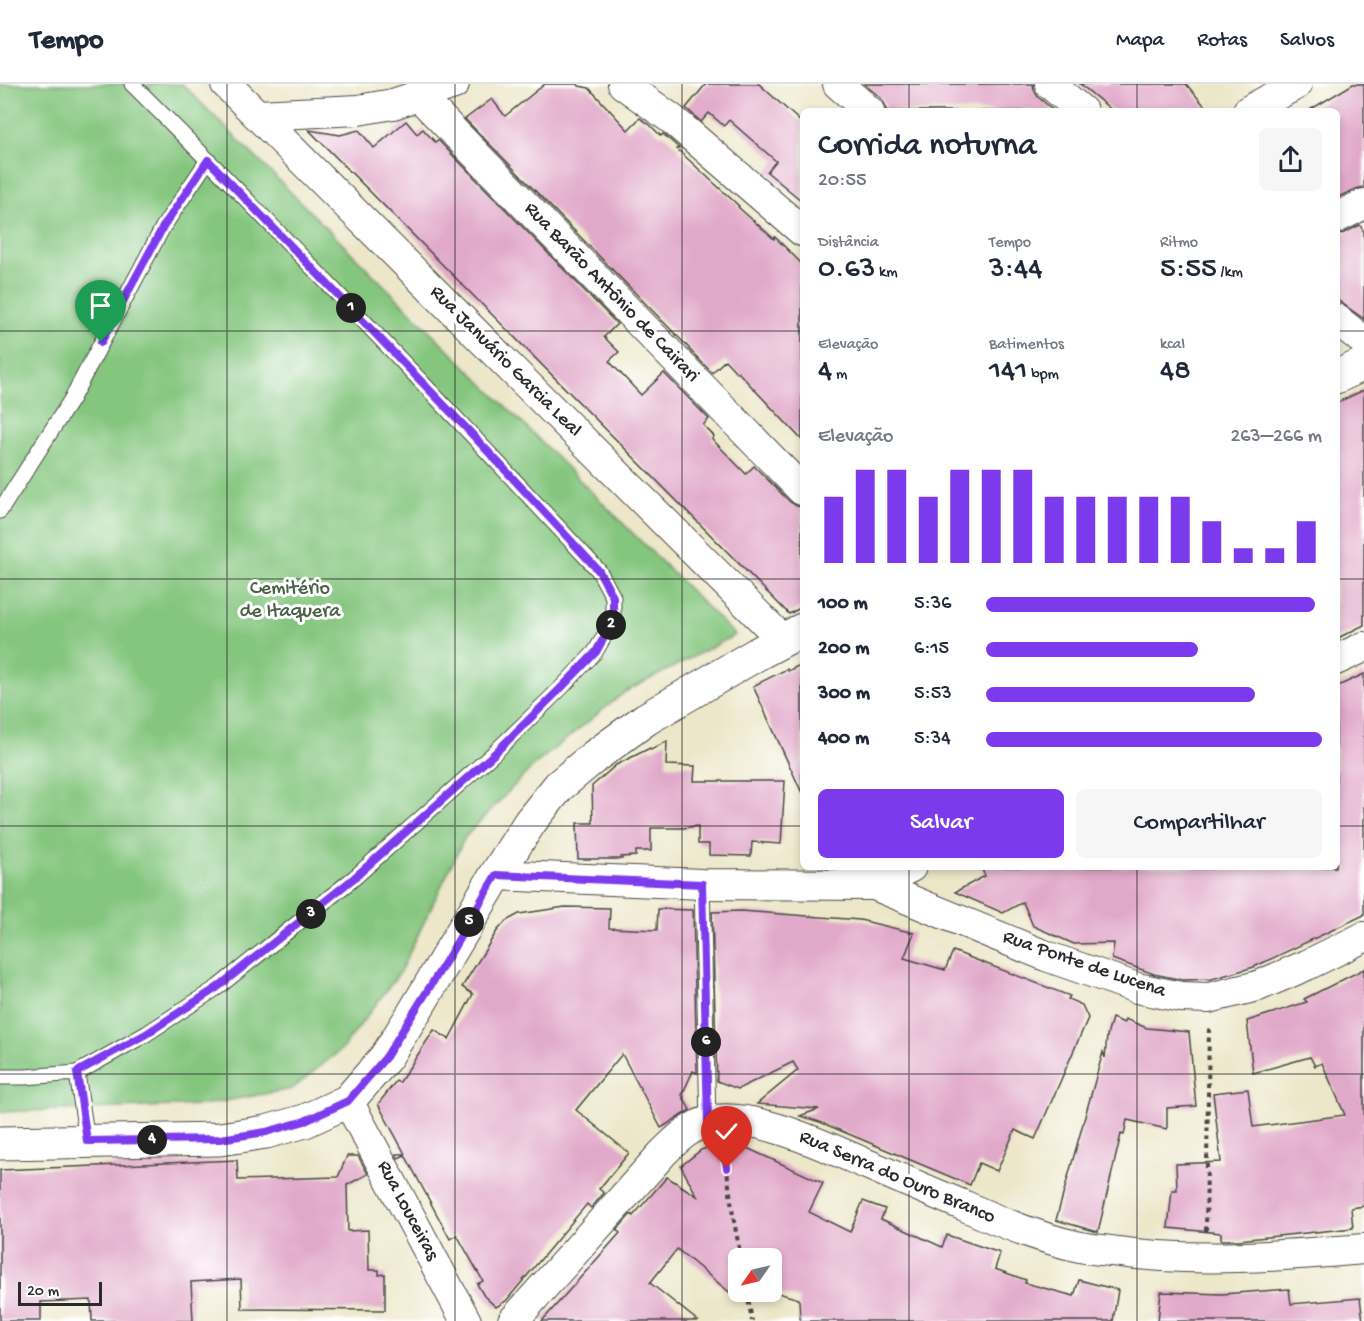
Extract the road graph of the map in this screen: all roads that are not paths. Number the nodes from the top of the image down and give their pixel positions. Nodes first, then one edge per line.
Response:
1 (132, 84) edge
2 (454, 84) edge
3 (623, 84) edge
4 (838, 84) edge
5 (1050, 84) edge
6 (1297, 84) edge
7 (229, 85) edge
8 (652, 95) edge
9 (419, 96) junction
10 (866, 108) edge
11 (1078, 108) edge
12 (1253, 108) edge
13 (258, 115) junction
14 (208, 160) junction
15 (1364, 204) edge
16 (1340, 216) edge
17 (800, 229) edge
18 (1340, 322) edge
19 (1364, 341) edge
20 (1364, 364) edge
21 (1340, 375) edge
22 (800, 488) edge
23 (0, 511) edge
24 (793, 635) edge
25 (1364, 647) edge
26 (1340, 658) edge
27 (905, 870) edge
28 (496, 875) junction
29 (702, 884) junction
30 (874, 885) junction
31 (1364, 937) edge
32 (77, 1072) junction
33 (0, 1077) edge
34 (348, 1101) junction
35 (715, 1120) junction
36 (87, 1141) junction
37 (0, 1143) edge
38 (1364, 1249) edge
39 (466, 1321) edge
40 (513, 1321) edge

1 - 14 lane
2 - 9 street
3 - 8 street
4 - 10 street
5 - 11 street
6 - 12 street
7 - 13 street, Rua Januário Garcia Leal
8 - 17 street
9 - 13 street
9 - 22 street, Rua Barão Antônio de Cairari
13 - 24 street, Rua Januário Garcia Leal
14 - 23 lane
14 - 32 lane
15 - 16 street
18 - 19 street
20 - 21 main road
24 - 28 main road
25 - 26 street
27 - 30 street
28 - 29 street
28 - 34 main road
29 - 30 street
29 - 35 lane
30 - 31 street, Rua Ponte de Lucena
32 - 33 lane
32 - 36 lane
34 - 36 main road
34 - 39 street, Rua Louceiras
35 - 38 street, Rua Serra do Ouro Branco
35 - 40 street
36 - 37 main road

